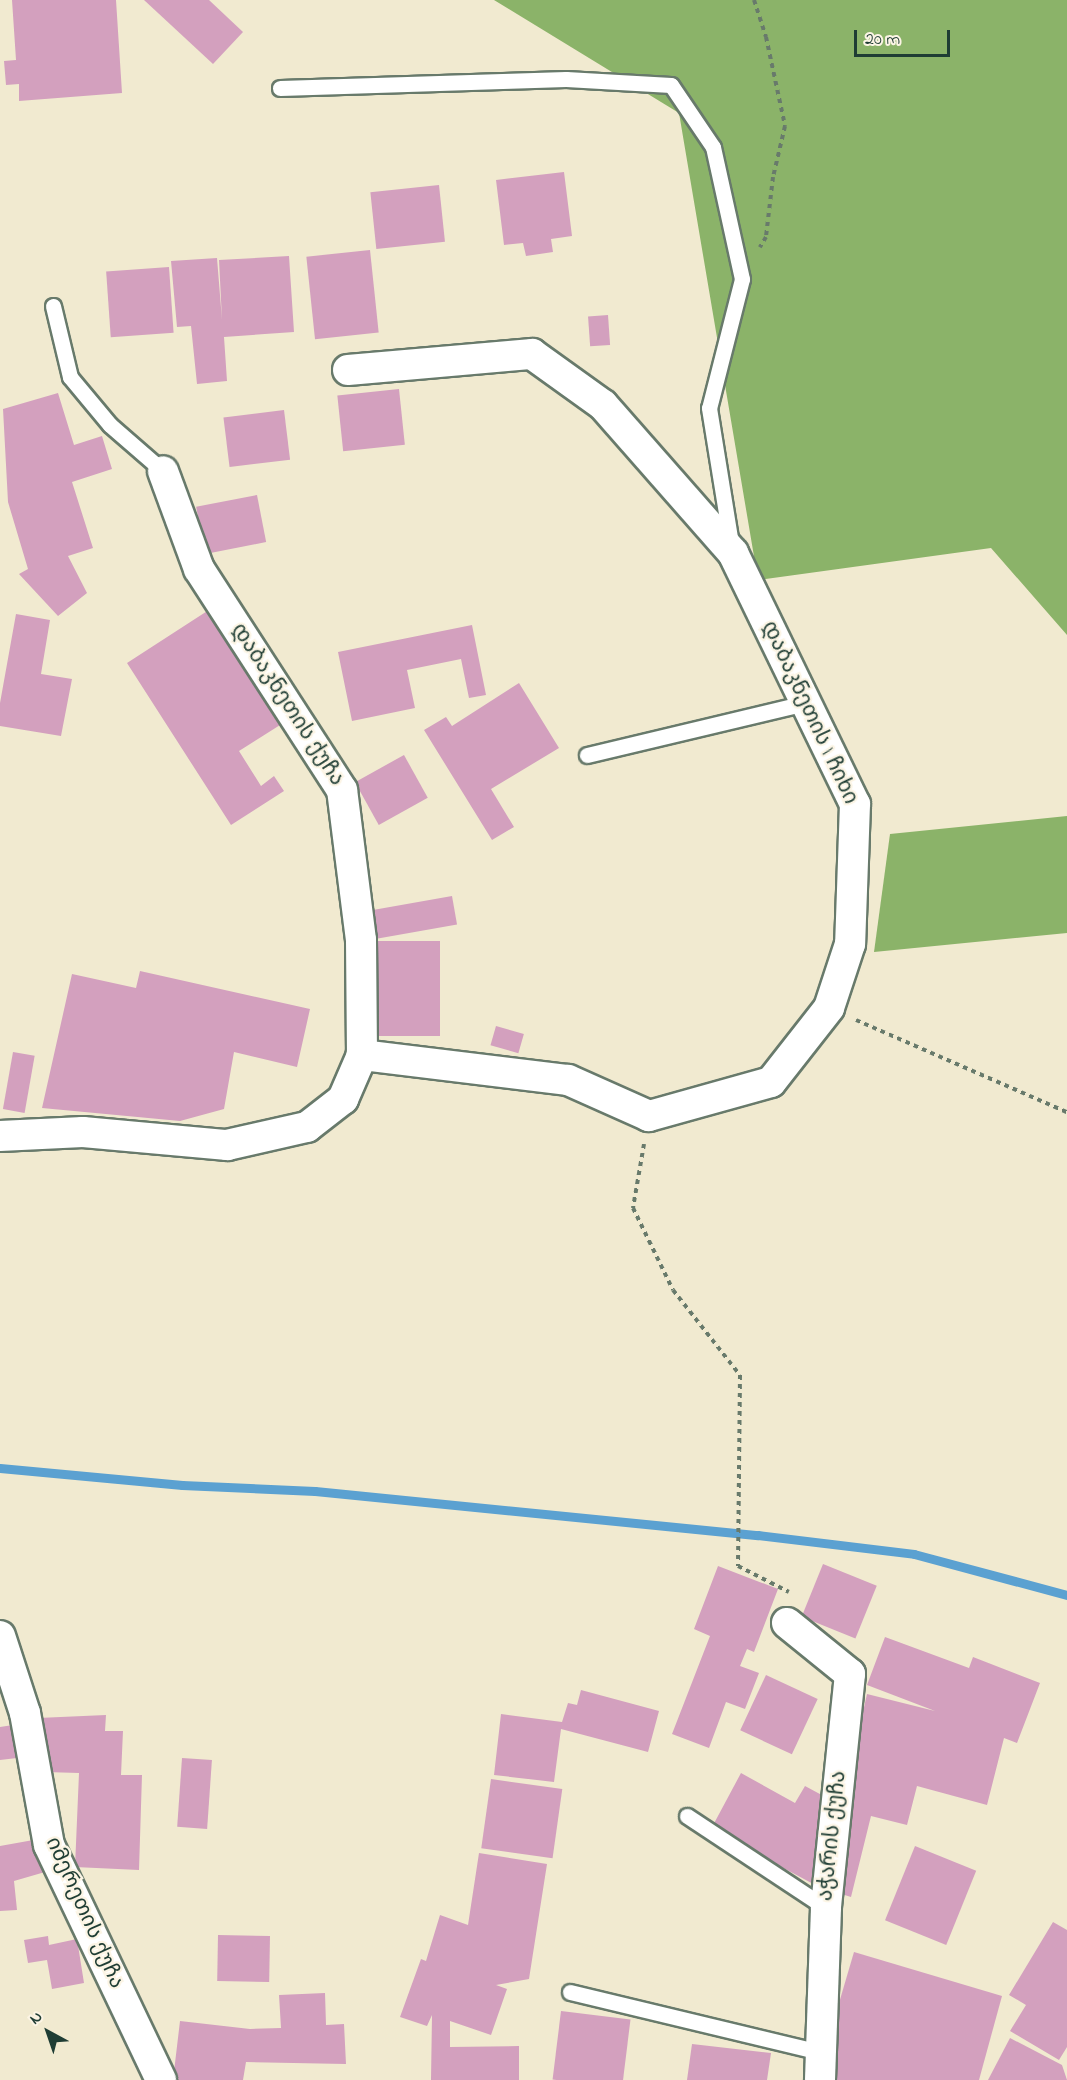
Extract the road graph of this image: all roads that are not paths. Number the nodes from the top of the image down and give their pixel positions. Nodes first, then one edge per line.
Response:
1 (280, 88) dead end
2 (53, 306) dead end
3 (348, 370) dead end
4 (163, 471) joint
5 (733, 553) junction
6 (806, 702) junction
7 (587, 755) dead end
8 (362, 1054) junction
9 (0, 1136) edge
10 (787, 1623) road end
11 (0, 1636) edge
12 (687, 1816) dead end
13 (826, 1908) junction
14 (570, 1992) dead end
15 (820, 2066) edge
16 (160, 2080) edge

1 - 5 lane
2 - 4 lane
3 - 5 street, დაბაკნეთის I ჩიხი
4 - 8 street, დაბაკნეთის ქუჩა
5 - 6 street, დაბაკნეთის I ჩიხი
6 - 7 lane
6 - 8 street, დაბაკნეთის I ჩიხი
8 - 9 street, დაბაკნეთის ქუჩა
10 - 13 street, აჭარის ქუჩა
11 - 16 street, იმერეთის ქუჩა
12 - 13 lane
13 - 15 street, აჭარის ქუჩა
14 - 15 lane

